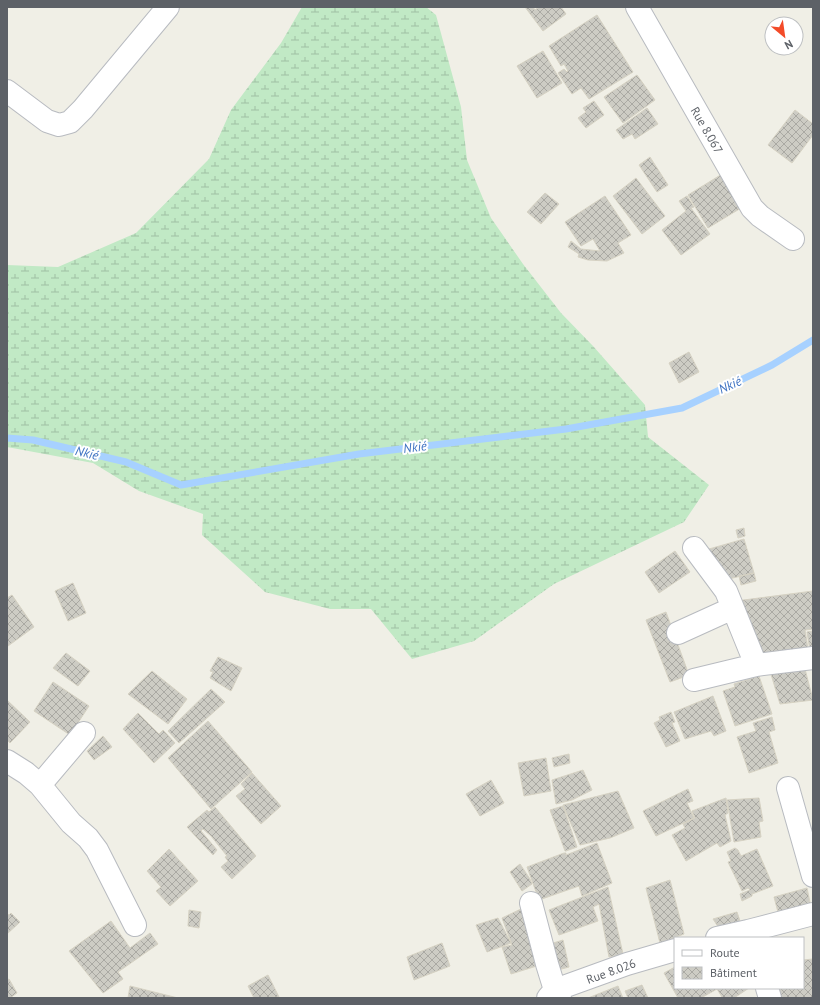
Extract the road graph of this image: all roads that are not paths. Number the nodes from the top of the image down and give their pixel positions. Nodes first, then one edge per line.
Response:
1 (168, 7) edge
2 (637, 7) edge
3 (7, 91) edge
4 (793, 239) dead end
5 (694, 548) dead end
6 (733, 608) junction
7 (678, 633) dead end
8 (813, 658) edge
9 (756, 665) junction
10 (694, 680) dead end
11 (84, 733) dead end
12 (7, 761) edge
13 (40, 785) junction
14 (788, 788) dead end
15 (813, 876) edge
16 (531, 903) dead end
17 (813, 914) edge
18 (135, 925) dead end
19 (750, 934) edge
20 (725, 937) edge
21 (674, 950) edge
22 (555, 995) edge

1 - 3 street
2 - 4 street, Rue 8.067
5 - 6 street
6 - 7 street
6 - 9 street
8 - 9 street
9 - 10 street
11 - 13 street
12 - 13 street
13 - 18 street
14 - 15 street
16 - 22 street
17 - 19 street
19 - 20 street
21 - 22 street, Rue 8.026

